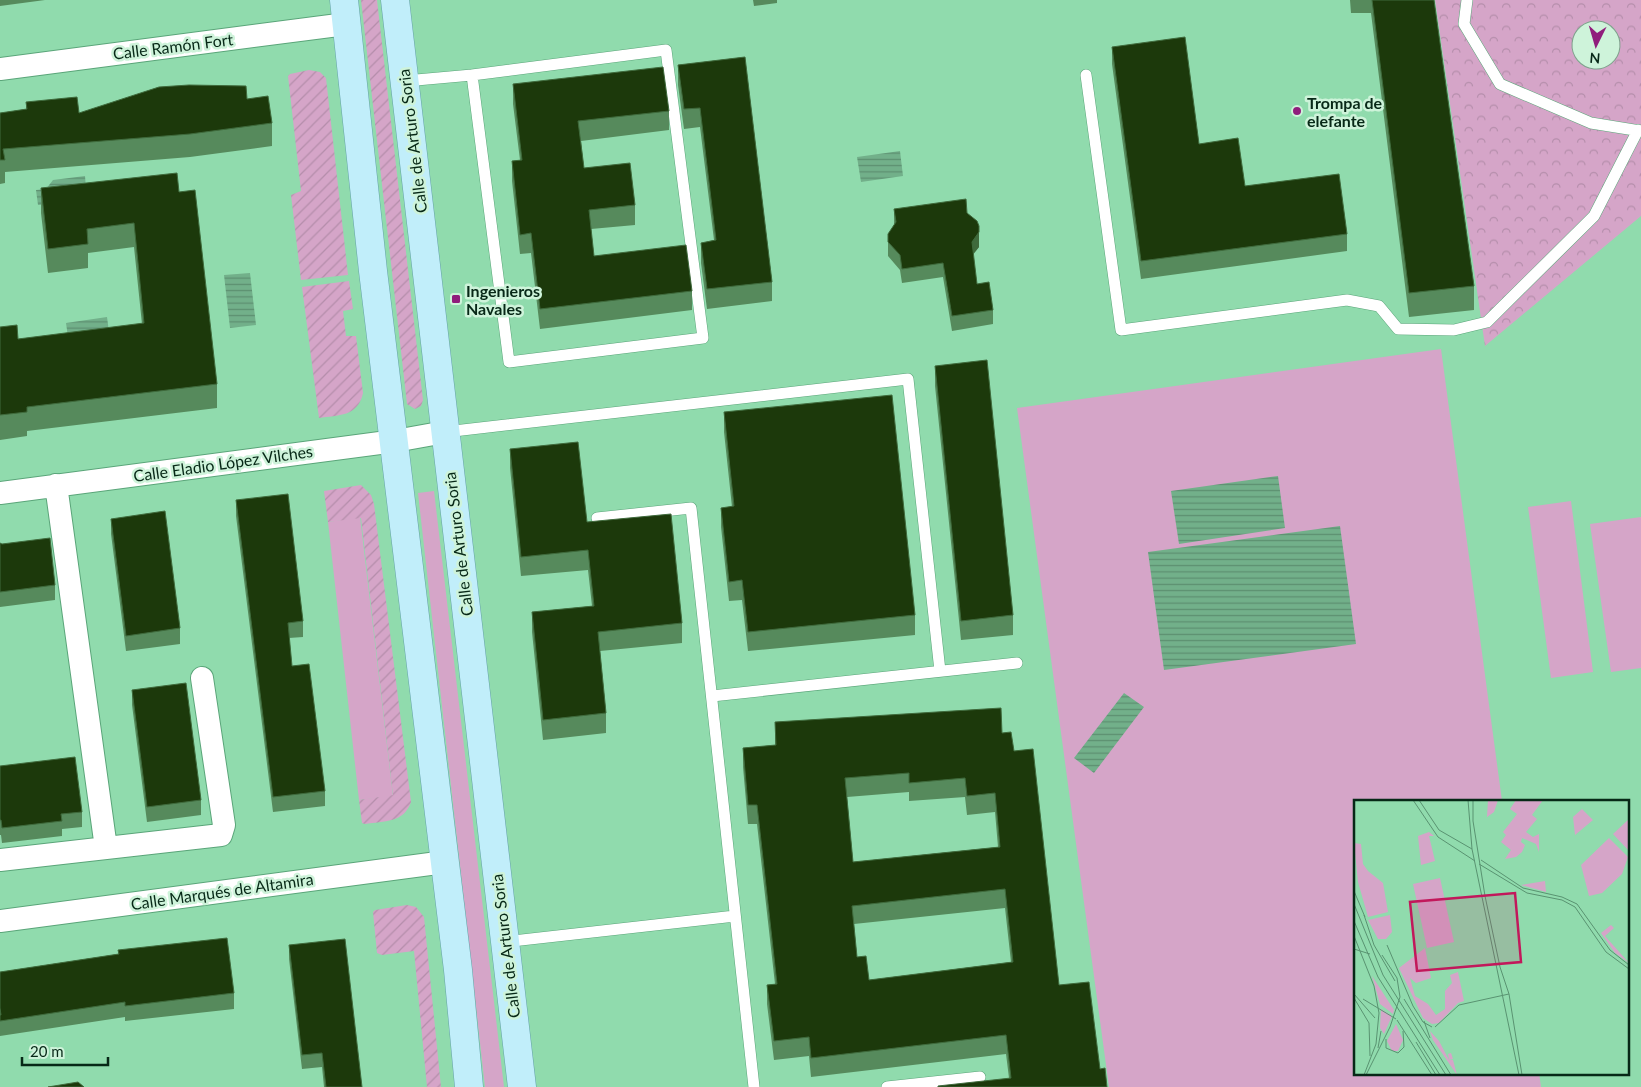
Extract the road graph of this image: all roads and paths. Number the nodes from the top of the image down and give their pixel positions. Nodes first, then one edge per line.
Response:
1 (395, 0) edge
2 (1467, 0) edge
3 (345, 12) edge
4 (0, 69) edge
5 (472, 75) junction
6 (1086, 75) dead end
7 (404, 81) junction
8 (1639, 130) edge
9 (445, 432) junction
10 (395, 441) junction
11 (56, 485) junction
12 (0, 493) edge
13 (597, 518) dead end
14 (1017, 663) dead end
15 (940, 671) junction
16 (202, 678) dead end
17 (712, 696) junction
18 (106, 848) junction
19 (0, 860) edge
20 (445, 862) junction
21 (734, 916) junction
22 (0, 922) edge
23 (504, 942) junction
24 (980, 1077) dead end
25 (914, 1085) edge
26 (470, 1087) edge
27 (522, 1087) edge
28 (754, 1087) edge
29 (887, 1087) edge

1 - 7 main road, Calle de Arturo Soria
2 - 8 lane
3 - 4 street, Calle Ramón Fort
3 - 10 main road
5 - 5 lane
5 - 7 lane
6 - 8 lane
7 - 9 main road, Calle de Arturo Soria
9 - 10 street, Calle Eladio López Vilches
9 - 15 lane
9 - 23 main road, Calle de Arturo Soria
10 - 11 street, Calle Eladio López Vilches
10 - 20 main road
11 - 12 street, Calle Eladio López Vilches
11 - 18 street
13 - 17 lane
14 - 15 lane
15 - 17 lane
16 - 18 street
17 - 21 lane
18 - 19 street
20 - 22 street, Calle Marqués de Altamira
20 - 26 main road
21 - 23 lane
21 - 28 lane
23 - 27 main road, Calle de Arturo Soria
24 - 25 lane
25 - 29 lane

